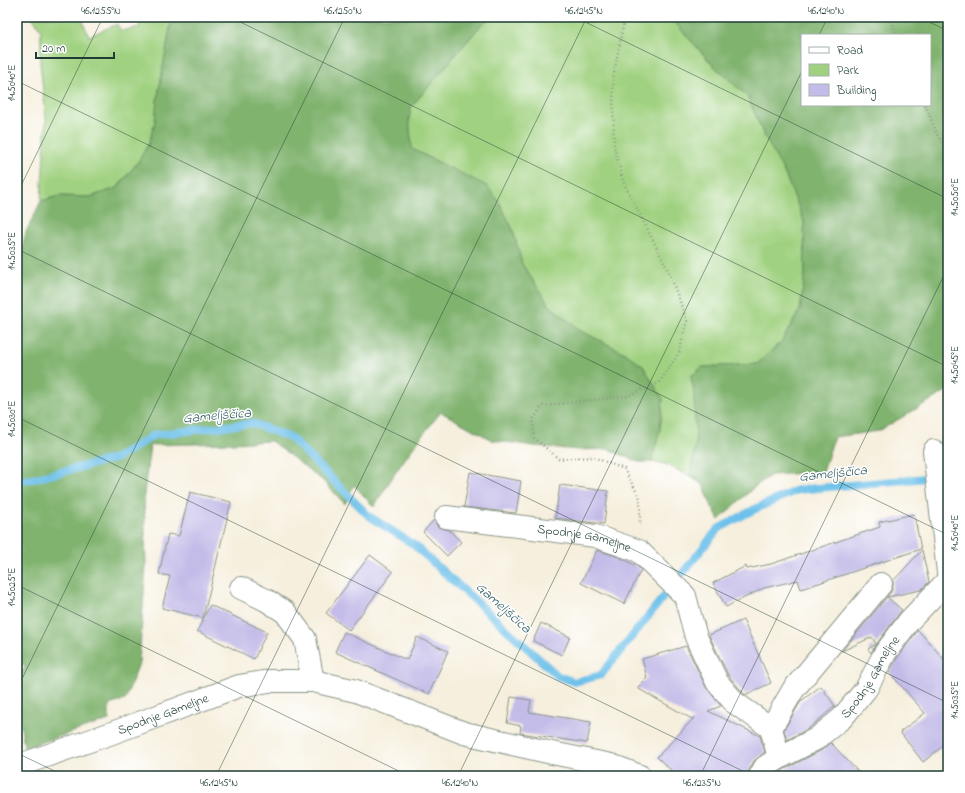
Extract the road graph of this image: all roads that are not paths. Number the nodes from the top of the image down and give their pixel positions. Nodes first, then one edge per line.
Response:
1 (935, 457) dead end
2 (446, 517) dead end
3 (948, 572) edge
4 (948, 580) edge
5 (881, 584) dead end
6 (241, 588) dead end
7 (313, 681) junction
8 (771, 728) junction
9 (779, 758) junction
10 (17, 766) edge
11 (640, 776) edge
12 (760, 776) edge

1 - 3 street
2 - 8 street, Spodnje Gameljne
4 - 9 street, Spodnje Gameljne
5 - 8 street
6 - 7 street
7 - 10 street, Spodnje Gameljne
7 - 11 street, Spodnje Gameljne
8 - 9 street
9 - 12 street, Spodnje Gameljne

